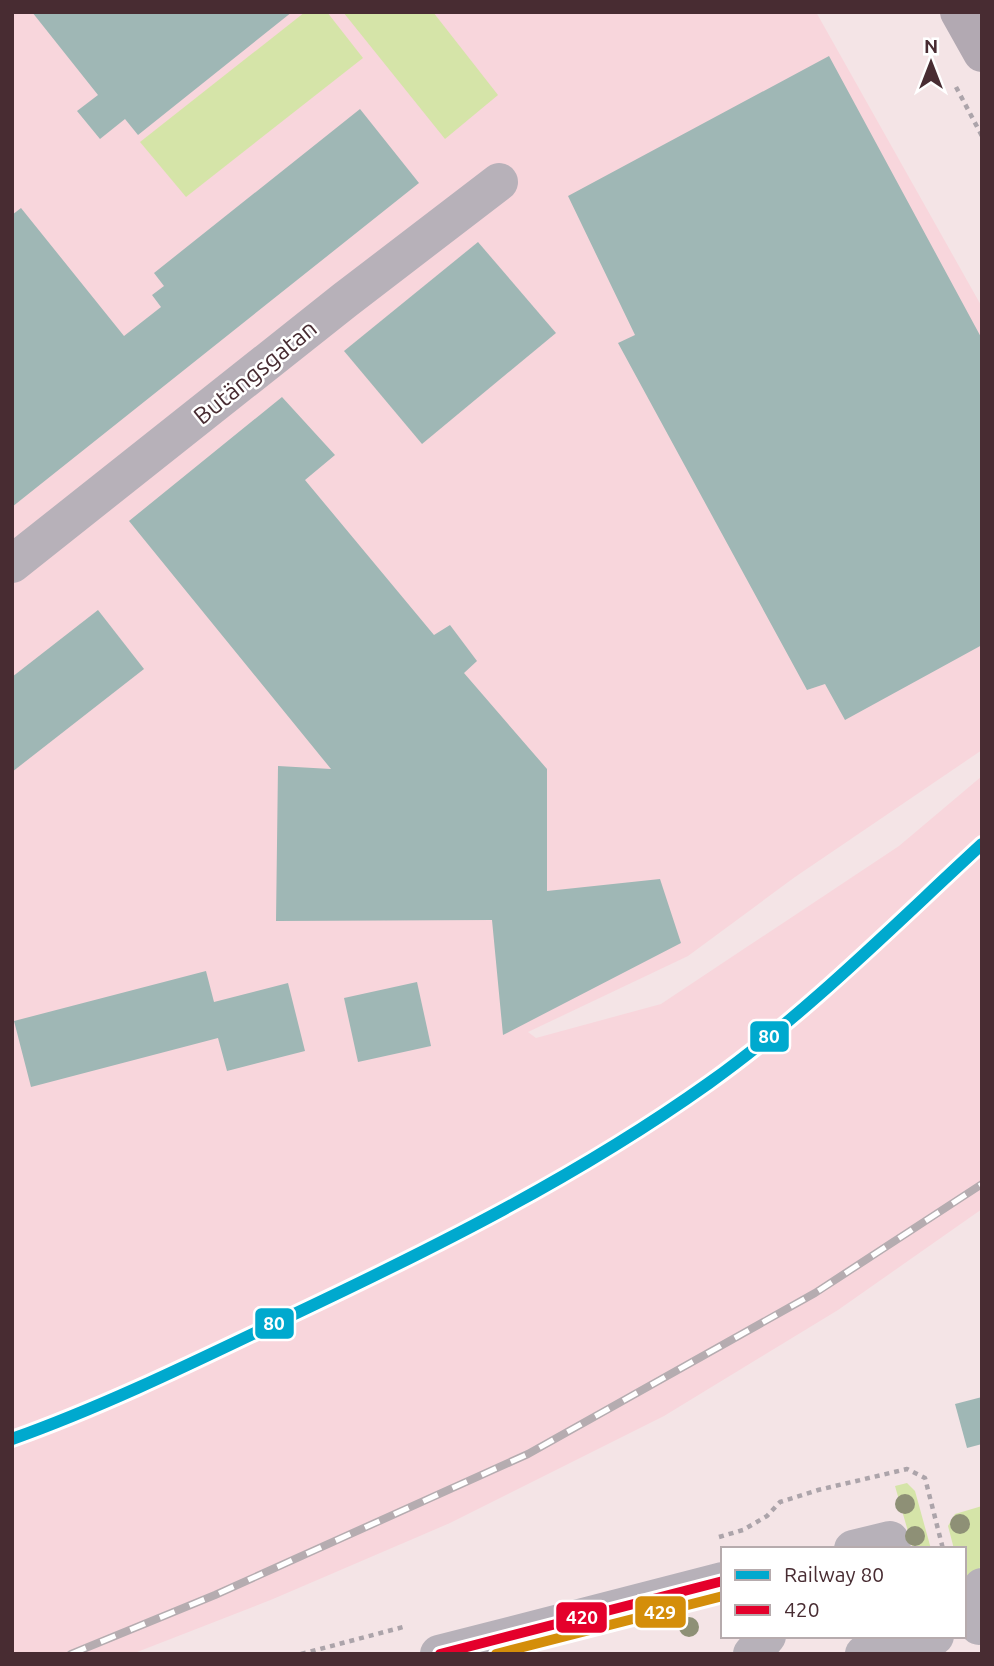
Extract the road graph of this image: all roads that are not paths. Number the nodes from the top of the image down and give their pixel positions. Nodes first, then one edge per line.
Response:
1 (959, 12) edge
2 (982, 53) edge
3 (499, 182) dead end
4 (12, 564) edge
5 (891, 1544) edge
6 (868, 1547) edge
7 (721, 1582) edge
8 (982, 1587) edge
9 (975, 1627) edge
10 (764, 1638) edge
11 (921, 1642) edge
12 (439, 1654) edge
13 (752, 1654) edge
14 (864, 1654) edge

1 - 2 main road
3 - 4 street, Butängsgatan
5 - 6 street
7 - 12 street
8 - 9 street
10 - 13 street
11 - 14 street

